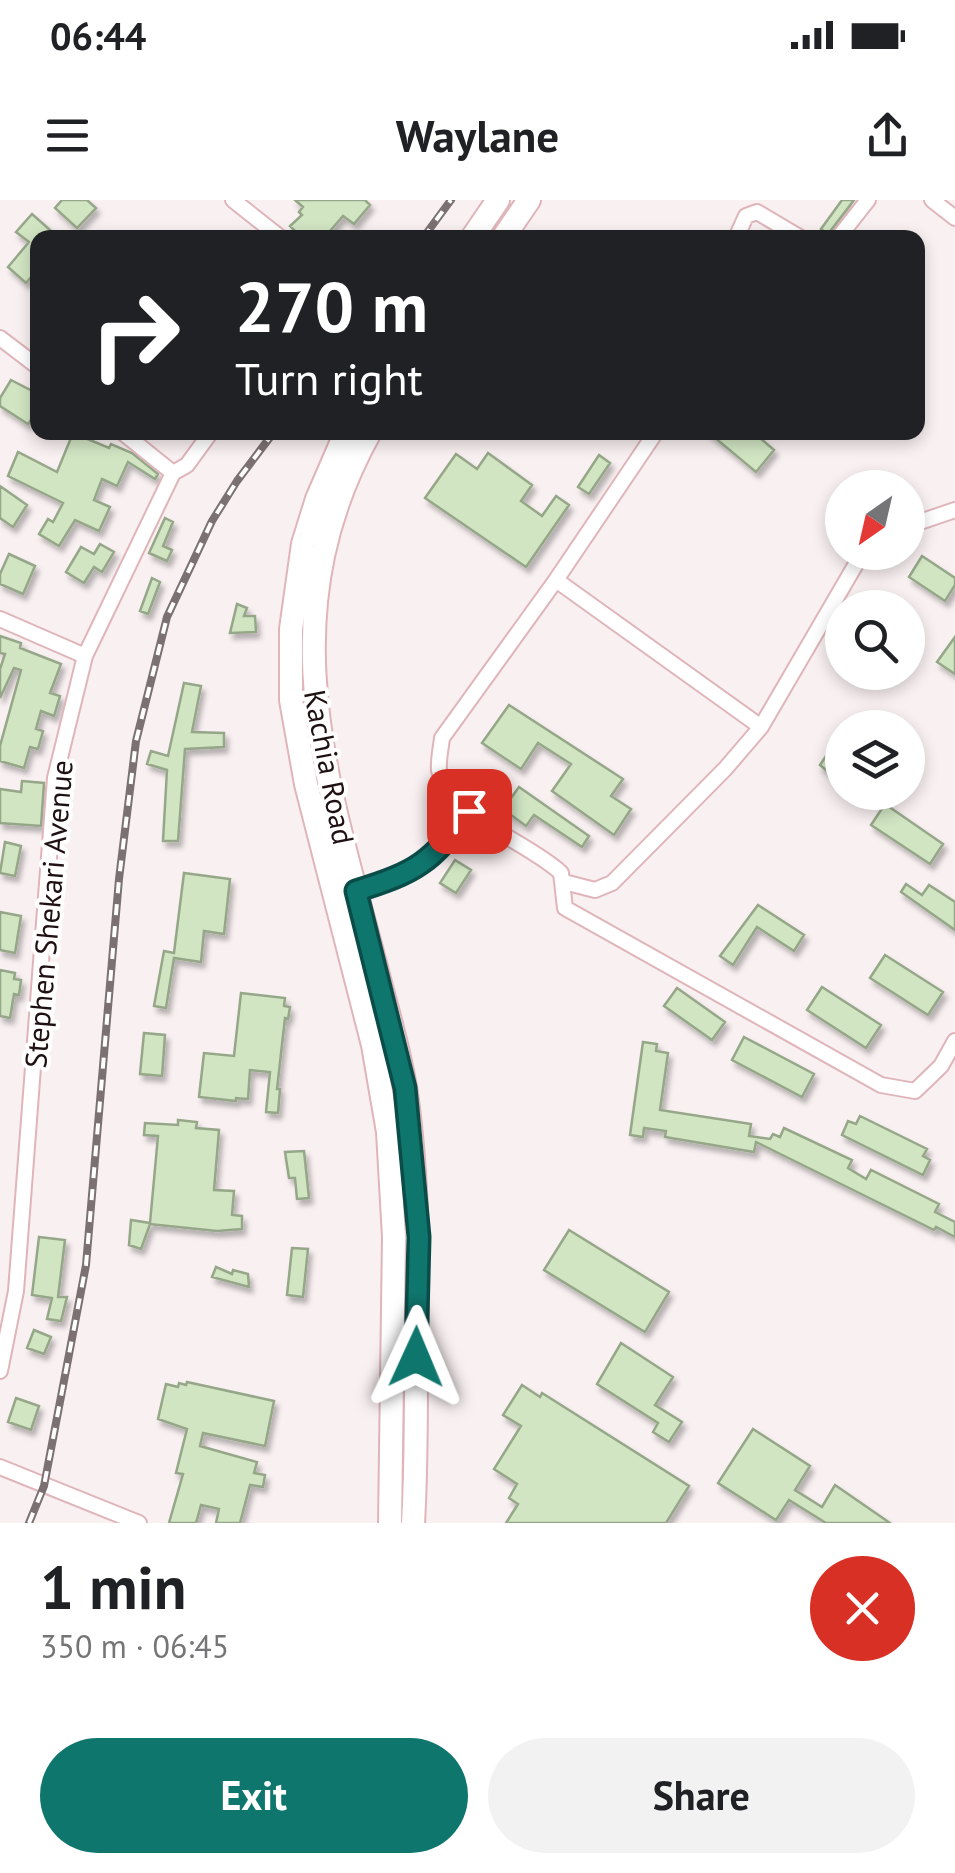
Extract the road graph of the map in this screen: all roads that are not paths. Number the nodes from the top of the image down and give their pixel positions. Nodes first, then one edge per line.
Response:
1 (233, 200) edge
2 (498, 200) edge
3 (529, 200) edge
4 (868, 200) edge
5 (932, 200) edge
6 (955, 218) edge
7 (272, 230) edge
8 (477, 230) edge
9 (508, 230) edge
10 (740, 230) edge
11 (787, 230) edge
12 (844, 230) edge
13 (0, 338) edge
14 (30, 361) edge
15 (132, 440) edge
16 (206, 440) edge
17 (343, 440) edge
18 (366, 440) edge
19 (651, 440) edge
20 (174, 472) junction
21 (955, 510) edge
22 (925, 520) edge
23 (853, 570) edge
24 (556, 580) junction
25 (0, 619) edge
26 (85, 656) junction
27 (761, 727) junction
28 (469, 811) junction
29 (564, 882) junction
30 (356, 891) junction
31 (955, 1041) edge
32 (0, 1372) edge
33 (0, 1467) edge
34 (139, 1523) edge
35 (390, 1523) edge
36 (414, 1523) edge

1 - 7 street
2 - 8 main road
3 - 9 main road
4 - 12 street
5 - 6 street
10 - 11 street
13 - 14 street
15 - 20 street
16 - 20 street, Stephen Shekari Avenue
17 - 35 main road, Kachia Road
18 - 30 main road, Kachia Road
19 - 24 street
20 - 26 street, Stephen Shekari Avenue
21 - 22 street
23 - 27 street
24 - 27 street
24 - 28 street
25 - 26 street
26 - 32 street, Stephen Shekari Avenue
27 - 29 street
28 - 29 street
28 - 30 street
29 - 31 street
30 - 36 main road, Kachia Road
33 - 34 street

